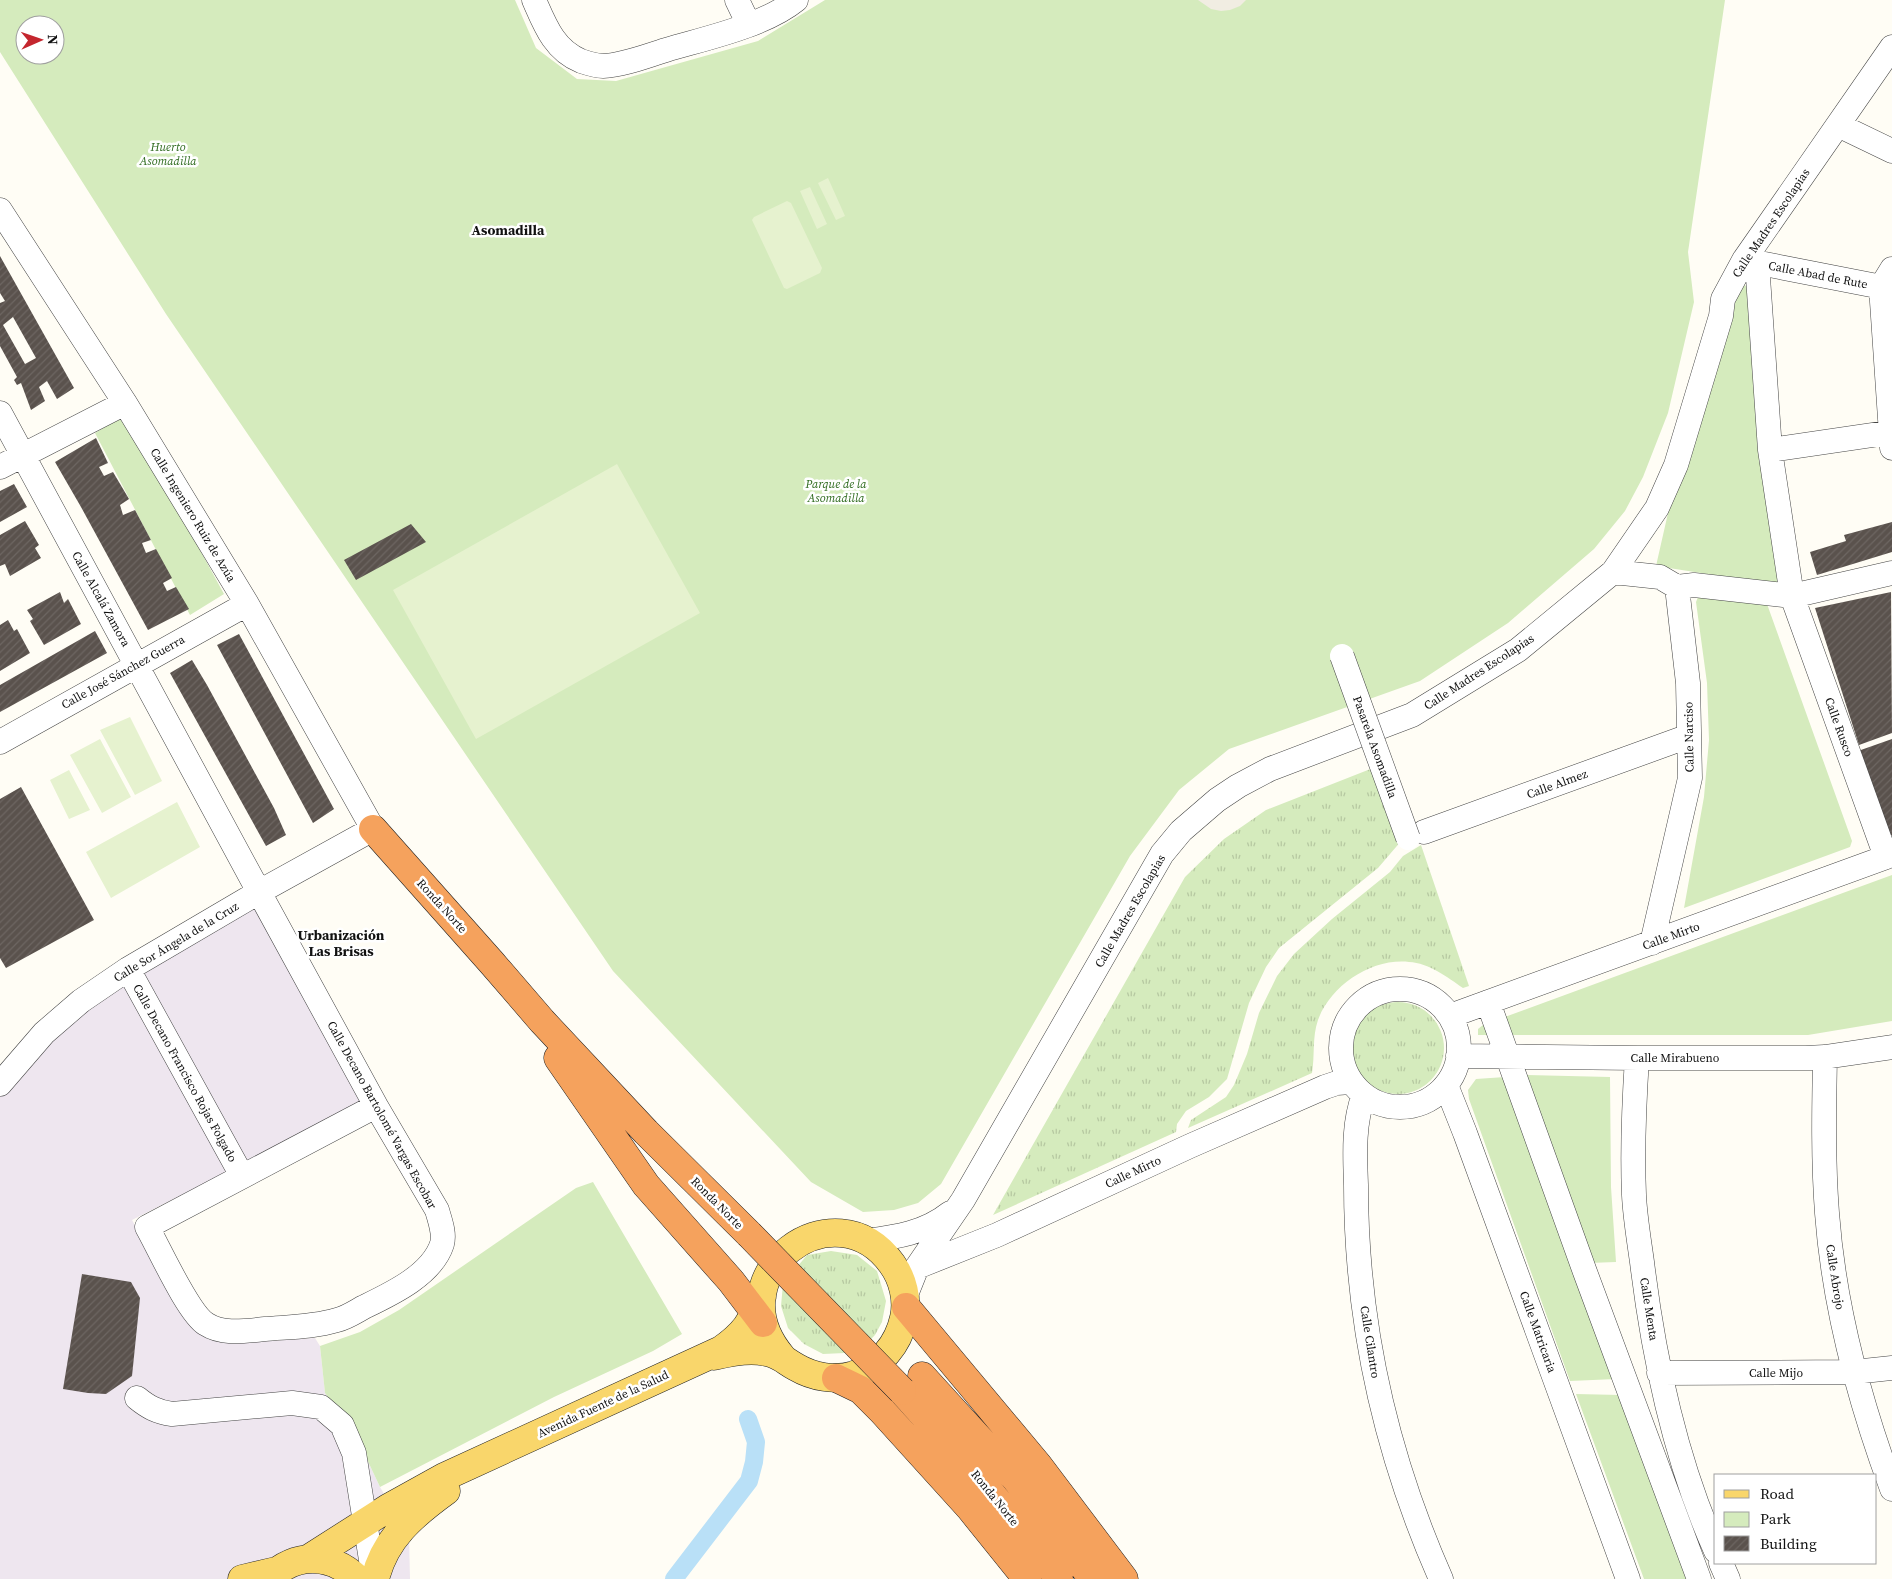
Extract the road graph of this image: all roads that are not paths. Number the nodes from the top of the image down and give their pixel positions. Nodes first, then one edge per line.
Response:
1 (534, 0) edge
2 (737, 0) edge
3 (796, 0) edge
4 (749, 25) junction
5 (1892, 47) edge
6 (1838, 124) junction
7 (1892, 151) edge
8 (0, 210) edge
9 (1751, 262) junction
10 (1888, 281) edge
11 (125, 403) junction
12 (0, 413) edge
13 (1892, 438) edge
14 (1770, 450) junction
15 (22, 455) junction
16 (0, 467) edge
17 (1613, 572) junction
18 (1892, 573) edge
19 (1677, 587) junction
20 (1792, 596) junction
21 (247, 604) junction
22 (1342, 656) dead end
23 (137, 664) junction
24 (1689, 736) junction
25 (0, 742) edge
26 (373, 829) junction
27 (1416, 835) joint
28 (1889, 856) edge
29 (259, 892) junction
30 (1652, 943) junction
31 (128, 969) junction
32 (1488, 1002) junction
33 (1450, 1016) junction
34 (542, 1021) junction
35 (1892, 1047) edge
36 (1458, 1056) junction
37 (1507, 1057) junction
38 (1825, 1057) junction
39 (1637, 1058) junction
40 (0, 1084) edge
41 (1446, 1086) junction
42 (1357, 1089) junction
43 (376, 1106) junction
44 (242, 1176) junction
45 (963, 1200) junction
46 (147, 1227) joint
47 (866, 1241) junction
48 (917, 1267) junction
49 (905, 1302) junction
50 (760, 1310) junction
51 (706, 1357) junction
52 (782, 1357) junction
53 (1892, 1368) edge
54 (1854, 1372) junction
55 (1660, 1373) junction
56 (836, 1378) junction
57 (912, 1383) junction
58 (137, 1398) dead end
59 (500, 1452) junction
60 (1892, 1489) edge
61 (365, 1524) junction
62 (1714, 1546) edge
63 (308, 1559) junction
64 (1721, 1564) edge
65 (272, 1575) edge
66 (370, 1578) edge
67 (242, 1579) edge
68 (1027, 1579) edge
69 (1059, 1579) edge
70 (1093, 1579) edge
71 (1124, 1579) edge
72 (1441, 1579) edge
73 (1628, 1579) edge
74 (1699, 1579) edge
75 (1728, 1579) edge

1 - 4 street
2 - 4 street
3 - 4 street
5 - 6 street, Calle Madres Escolapias
6 - 7 street
6 - 9 street, Calle Madres Escolapias
8 - 11 street, Calle Ingeniero Ruiz de Azúa
9 - 10 street, Calle Abad de Rute
9 - 14 street, Calle Madres Escolapias
9 - 17 street, Calle Madres Escolapias
10 - 13 street
11 - 15 street
11 - 21 street, Calle Ingeniero Ruiz de Azúa
12 - 15 street, Calle Alcalá Zamora
13 - 14 street
14 - 20 street, Calle Madres Escolapias
15 - 16 street
15 - 23 street, Calle Alcalá Zamora
17 - 19 street
17 - 45 street, Calle Madres Escolapias
18 - 20 street
19 - 20 street
19 - 24 street, Calle Narciso
20 - 28 street, Calle Rusco
21 - 23 street, Calle José Sánchez Guerra
21 - 26 street, Calle Ingeniero Ruiz de Azúa
22 - 27 street, Pasarela Asomadilla, bridge
23 - 25 street, Calle José Sánchez Guerra
23 - 29 street, Calle Alcalá Zamora
24 - 27 street, Calle Almez
24 - 30 street, Calle Narciso
26 - 29 street, Calle Sor Ángela de la Cruz
26 - 34 highway, Ronda Norte
28 - 30 street, Calle Mirto
29 - 31 street, Calle Sor Ángela de la Cruz
29 - 43 street, Calle Decano Bartolomé Vargas Escobar
30 - 32 street, Calle Mirto
31 - 40 street, Calle Sor Ángela de la Cruz
31 - 44 street, Calle Decano Francisco Rojas Folgado
32 - 33 street, Calle Mirto
32 - 37 street
33 - 36 street
33 - 42 street
34 - 50 highway
34 - 57 highway, Ronda Norte, bridge
35 - 38 street, Calle Mirabueno
36 - 37 street, Calle Mirabueno
36 - 41 street
37 - 39 street, Calle Mirabueno
37 - 74 street
38 - 39 street, Calle Mirabueno
38 - 54 street, Calle Abrojo
39 - 55 street, Calle Menta
41 - 42 street
41 - 73 street, Calle Matricaria
42 - 48 street, Calle Mirto
42 - 72 street, Calle Cilantro
43 - 44 street, Calle Decano Francisco Rojas Folgado
43 - 46 street, Calle Decano Bartolomé Vargas Escobar
44 - 46 street, Calle Decano Francisco Rojas Folgado
45 - 47 street, Calle Madres Escolapias
45 - 48 street, Calle Madres Escolapias
47 - 49 main road
47 - 50 main road
48 - 49 street, Calle Madres Escolapias
49 - 56 main road
49 - 71 highway
50 - 51 main road
50 - 52 main road
51 - 52 main road
51 - 59 main road, Avenida Fuente de la Salud
52 - 56 main road
53 - 54 street, Calle Mijo
54 - 55 street, Calle Mijo
54 - 60 street, Calle Abrojo
55 - 62 street, Calle Menta
56 - 68 highway
57 - 69 highway, Ronda Norte
57 - 70 highway, Ronda Norte
58 - 61 street
59 - 61 main road
59 - 66 main road
61 - 63 main road
61 - 66 street
63 - 65 main road
63 - 66 main road
64 - 75 street
65 - 67 main road

